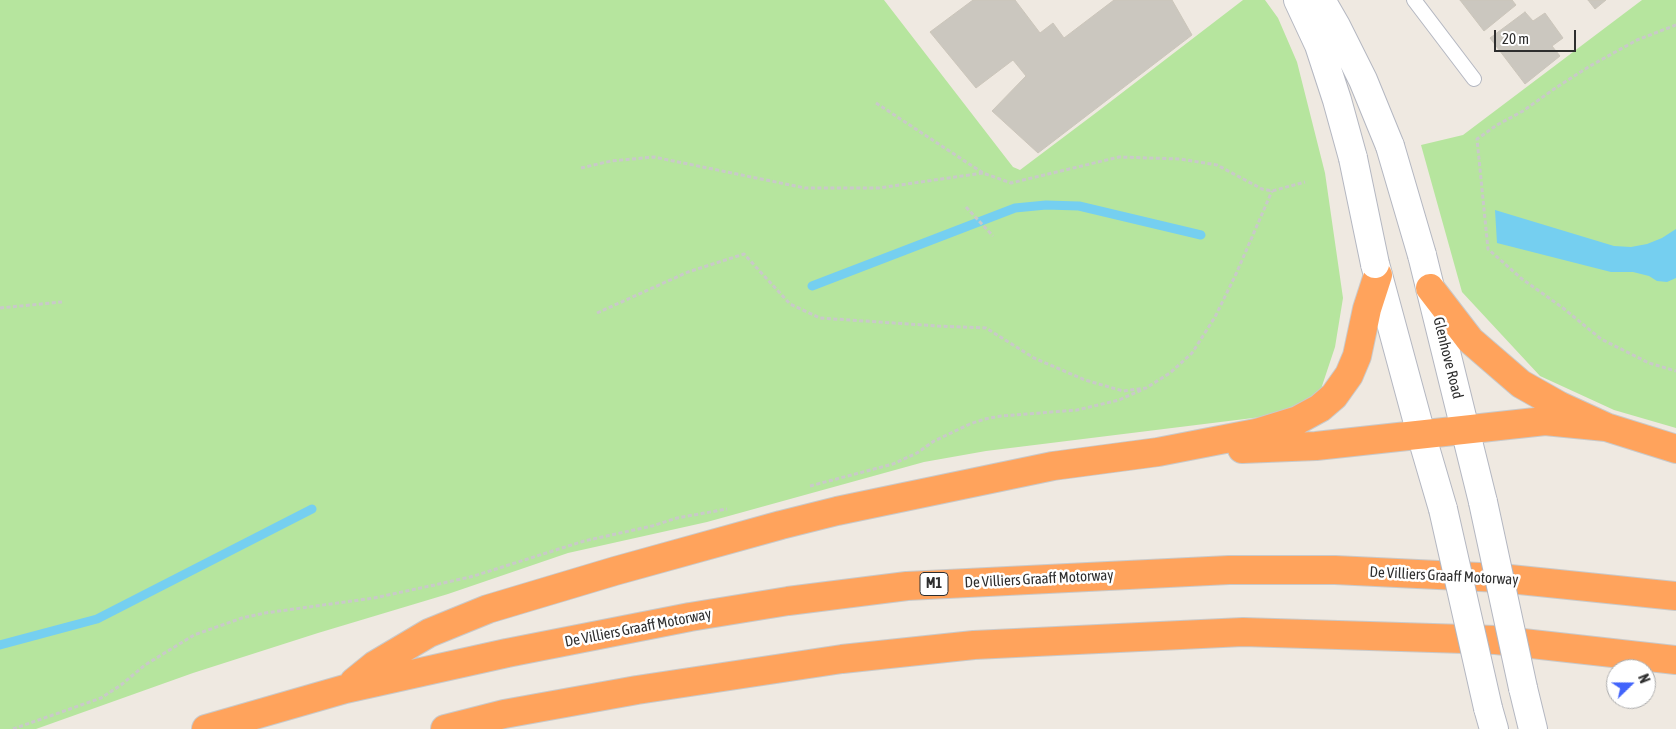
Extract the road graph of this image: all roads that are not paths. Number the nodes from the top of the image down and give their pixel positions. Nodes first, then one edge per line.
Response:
1 (1298, 0) edge
2 (1321, 0) edge
3 (1414, 0) edge
4 (1474, 79) dead end
5 (1376, 269) junction
6 (1430, 288) junction
7 (1606, 427) junction
8 (1466, 430) junction
9 (1421, 434) junction
10 (1676, 449) edge
11 (1158, 452) junction
12 (1676, 596) edge
13 (1676, 660) edge
14 (345, 689) junction
15 (1491, 719) edge
16 (206, 729) edge
17 (445, 729) edge
18 (1533, 729) edge

1 - 5 main road, bridge
2 - 6 main road, Glenhove Road, bridge
3 - 4 lane
5 - 9 main road
5 - 11 highway
6 - 7 highway
6 - 8 main road, Glenhove Road
7 - 8 highway
7 - 10 highway
8 - 9 highway
8 - 18 main road, Glenhove Road, bridge
9 - 11 highway
9 - 15 main road, bridge
11 - 14 highway
12 - 14 highway, De Villiers Graaff Motorway / M1
13 - 17 highway
14 - 16 highway, De Villiers Graaff Motorway / M1

